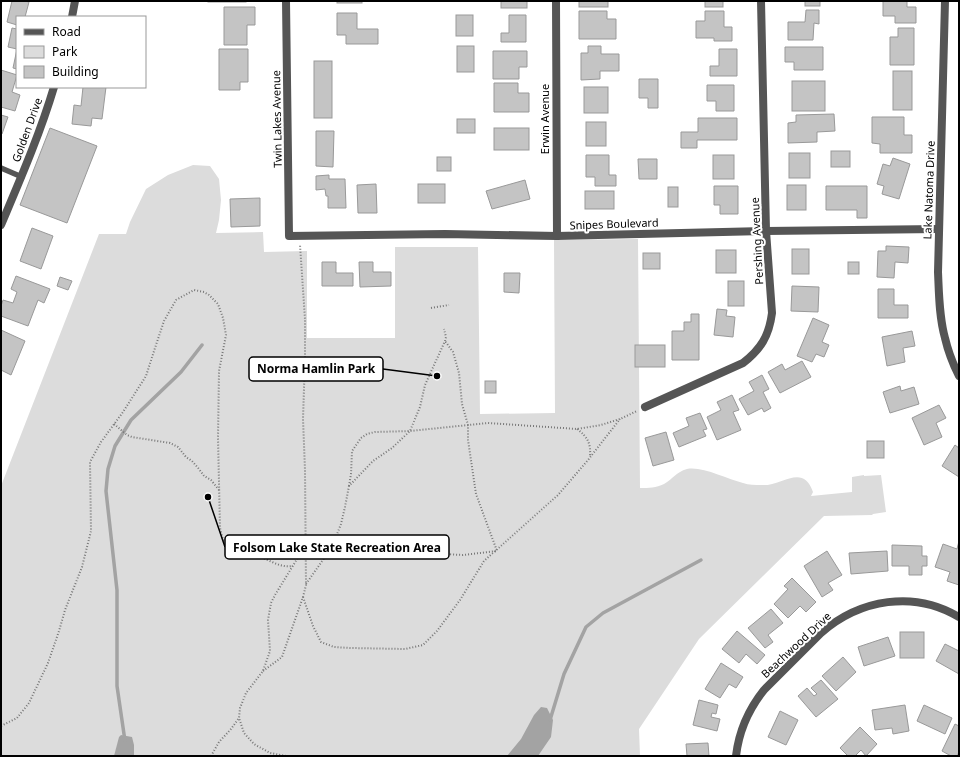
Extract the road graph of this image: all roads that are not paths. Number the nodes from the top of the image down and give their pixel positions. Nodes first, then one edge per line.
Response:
1 (75, 1) edge
2 (286, 1) edge
3 (556, 1) edge
4 (761, 1) edge
5 (945, 1) edge
6 (72, 16) edge
7 (54, 88) edge
8 (1, 168) edge
9 (22, 177) junction
10 (1, 225) edge
11 (938, 229) junction
12 (766, 231) junction
13 (289, 236) joint
14 (557, 236) junction
15 (957, 365) edge
16 (959, 376) edge
17 (645, 407) road end
18 (959, 617) edge
19 (736, 756) edge

1 - 6 street
2 - 13 street, Twin Lakes Avenue
3 - 14 street, Erwin Avenue
4 - 12 street, Pershing Avenue
5 - 11 street, Lake Natoma Drive
7 - 9 street, Golden Drive
8 - 9 lane
9 - 10 street, Golden Drive
11 - 12 street, Snipes Boulevard
11 - 15 street, Lake Natoma Drive
12 - 14 street, Snipes Boulevard
12 - 17 street, Pershing Avenue
13 - 14 street, Snipes Boulevard
15 - 16 street, Lake Natoma Drive
18 - 19 street, Beachwood Drive

